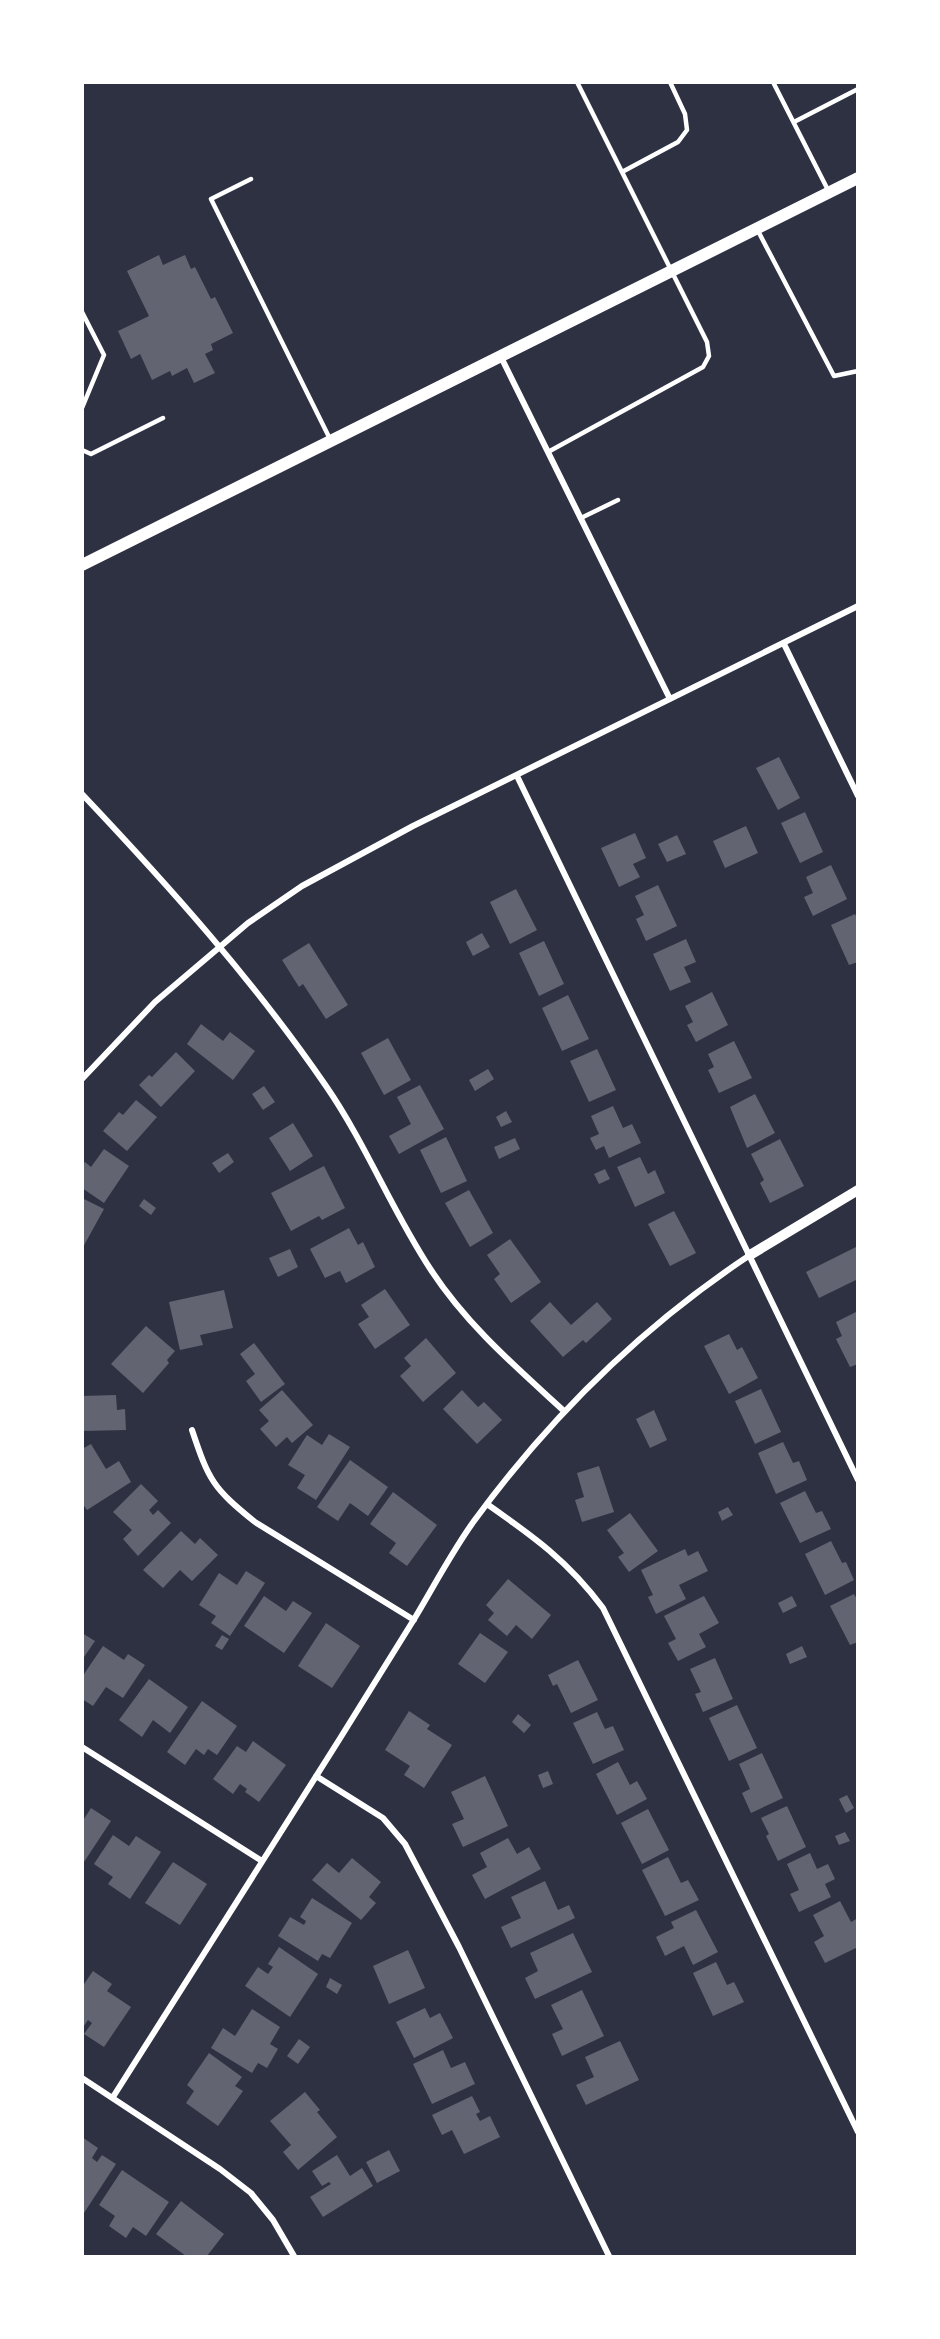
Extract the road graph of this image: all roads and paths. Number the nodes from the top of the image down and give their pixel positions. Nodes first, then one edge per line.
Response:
1 (577, 82) edge
2 (670, 82) edge
3 (773, 82) edge
4 (858, 89) edge
5 (794, 122) junction
6 (622, 172) junction
7 (251, 178) dead end
8 (855, 181) edge
9 (829, 192) junction
10 (757, 229) junction
11 (670, 273) junction
12 (82, 312) edge
13 (501, 357) junction
14 (858, 371) edge
15 (82, 408) edge
16 (163, 418) dead end
17 (331, 441) junction
18 (82, 450) edge
19 (548, 452) junction
20 (618, 500) dead end
21 (581, 519) junction
22 (82, 565) edge
23 (858, 606) edge
24 (784, 644) junction
25 (670, 699) junction
26 (517, 776) junction
27 (82, 794) edge
28 (858, 795) edge
29 (219, 947) junction
30 (82, 1079) edge
31 (858, 1190) edge
32 (750, 1255) junction
33 (564, 1412) junction
34 (192, 1430) dead end
35 (858, 1480) edge
36 (487, 1504) junction
37 (414, 1620) junction
38 (82, 1747) edge
39 (316, 1776) junction
40 (262, 1861) junction
41 (82, 2078) edge
42 (113, 2097) junction
43 (858, 2132) edge
44 (294, 2256) edge
45 (609, 2256) edge

1 - 6 lane
2 - 6 lane
3 - 5 lane
4 - 5 lane
5 - 9 lane
6 - 11 lane
7 - 17 lane
8 - 9 main road
9 - 10 main road
10 - 11 main road
10 - 14 lane
11 - 13 main road
11 - 19 lane
12 - 15 lane
13 - 17 main road
13 - 19 street
16 - 18 lane
17 - 22 main road
19 - 21 street
20 - 21 lane
21 - 25 street
23 - 24 street
24 - 25 street
24 - 28 street
25 - 26 street
26 - 29 street
26 - 32 street
27 - 29 street
29 - 30 street
29 - 33 street
31 - 32 street
32 - 33 street
32 - 35 street
33 - 36 street
34 - 37 street
36 - 37 street
36 - 43 street
37 - 39 street
38 - 40 street
39 - 40 street
39 - 45 street
40 - 42 street
41 - 42 street
42 - 44 street

